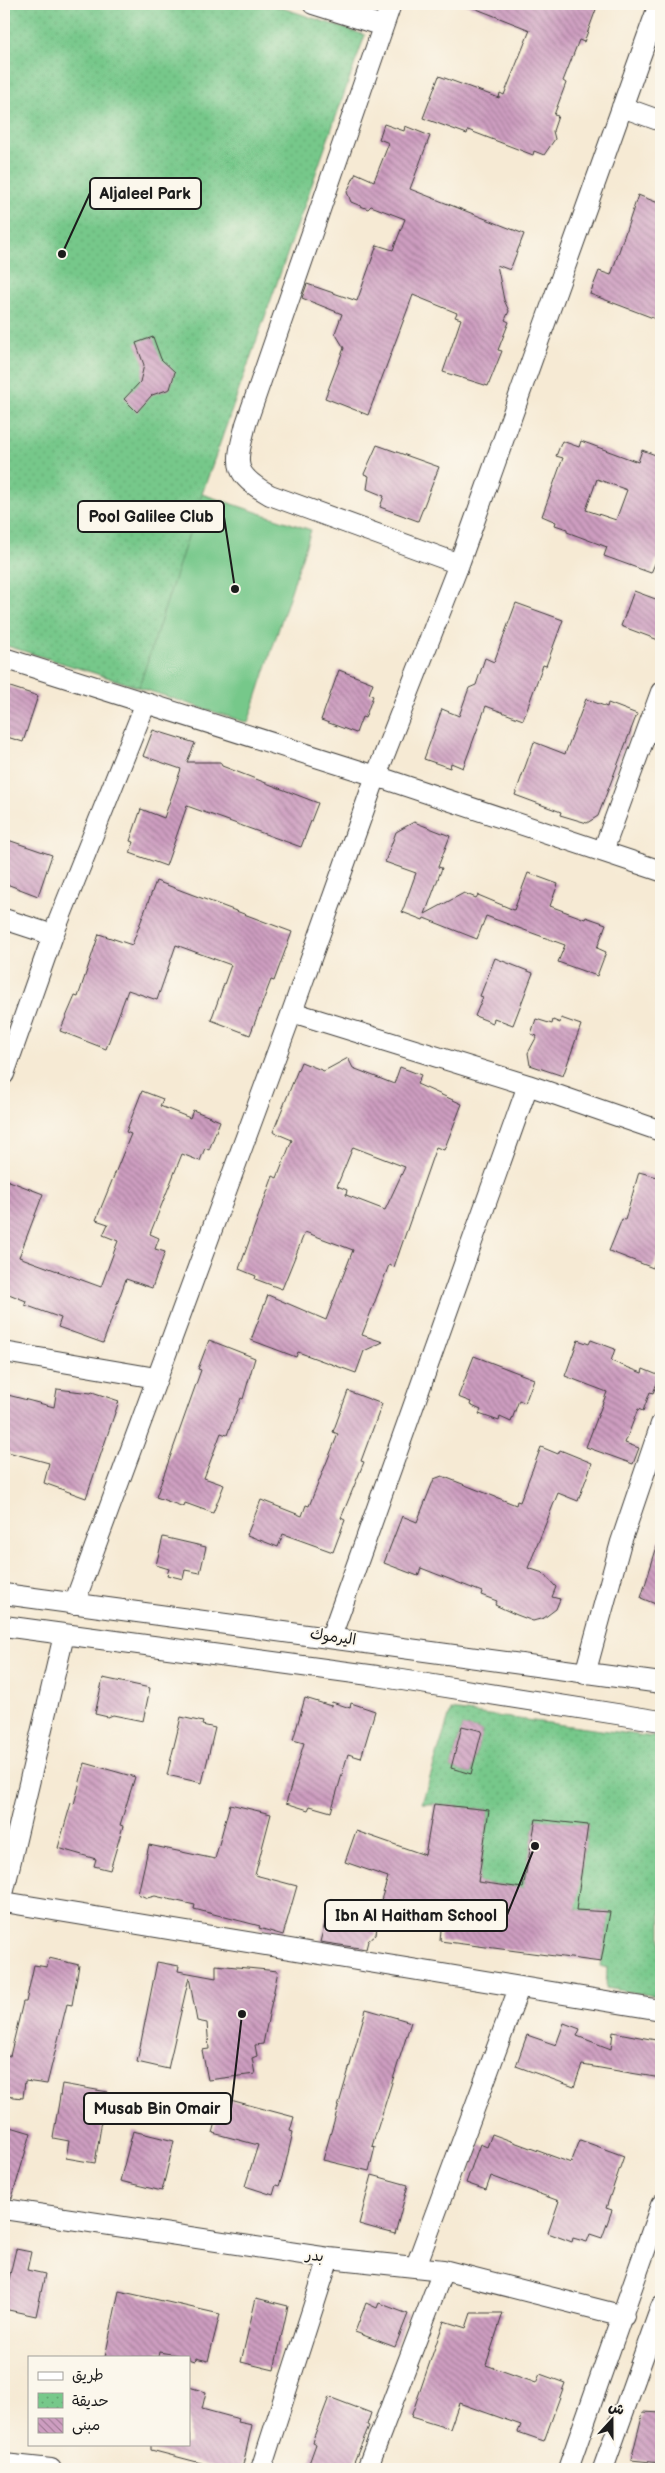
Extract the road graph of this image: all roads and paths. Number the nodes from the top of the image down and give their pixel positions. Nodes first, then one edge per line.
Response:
1 (313, 4) edge
2 (391, 4) edge
3 (659, 4) edge
4 (383, 26) junction
5 (622, 107) junction
6 (661, 121) edge
7 (459, 564) junction
8 (4, 658) edge
9 (661, 692) edge
10 (145, 704) junction
11 (376, 776) junction
12 (603, 851) junction
13 (661, 871) edge
14 (4, 919) edge
15 (53, 934) junction
16 (292, 1012) junction
17 (4, 1074) edge
18 (528, 1085) junction
19 (661, 1131) edge
20 (4, 1352) edge
21 (156, 1378) junction
22 (661, 1424) edge
23 (4, 1594) edge
24 (74, 1604) junction
25 (4, 1626) edge
26 (64, 1635) junction
27 (331, 1637) junction
28 (585, 1674) junction
29 (661, 1683) edge
30 (661, 1721) edge
31 (4, 1890) edge
32 (4, 1902) edge
33 (519, 1988) junction
34 (661, 2010) edge
35 (661, 2205) edge
36 (4, 2209) edge
37 (329, 2258) junction
38 (416, 2266) junction
39 (443, 2270) junction
40 (661, 2307) edge
41 (624, 2316) junction
42 (4, 2464) edge
43 (51, 2469) edge
44 (261, 2469) edge
45 (367, 2469) edge
46 (568, 2469) edge
47 (603, 2469) edge

1 - 4 street
2 - 4 street
3 - 5 street
4 - 7 street
5 - 6 street
5 - 7 street
7 - 11 street
8 - 10 street
9 - 12 street
10 - 11 street
10 - 15 street
11 - 12 street
11 - 16 street
12 - 13 street
14 - 15 street
15 - 17 street
16 - 18 street
16 - 21 street
18 - 19 street
18 - 27 street
20 - 21 street
21 - 24 street
22 - 28 street
23 - 24 street, اليرموك
24 - 27 street, اليرموك
25 - 26 street
26 - 30 street
26 - 31 street
27 - 28 street, اليرموك
28 - 29 street, اليرموك
32 - 33 street
33 - 34 street
33 - 38 street
35 - 41 street
36 - 37 street, بدر
37 - 38 street, بدر
37 - 44 street
38 - 39 street, بدر
39 - 41 street, بدر
39 - 45 street
40 - 47 street
41 - 46 street
42 - 43 street

